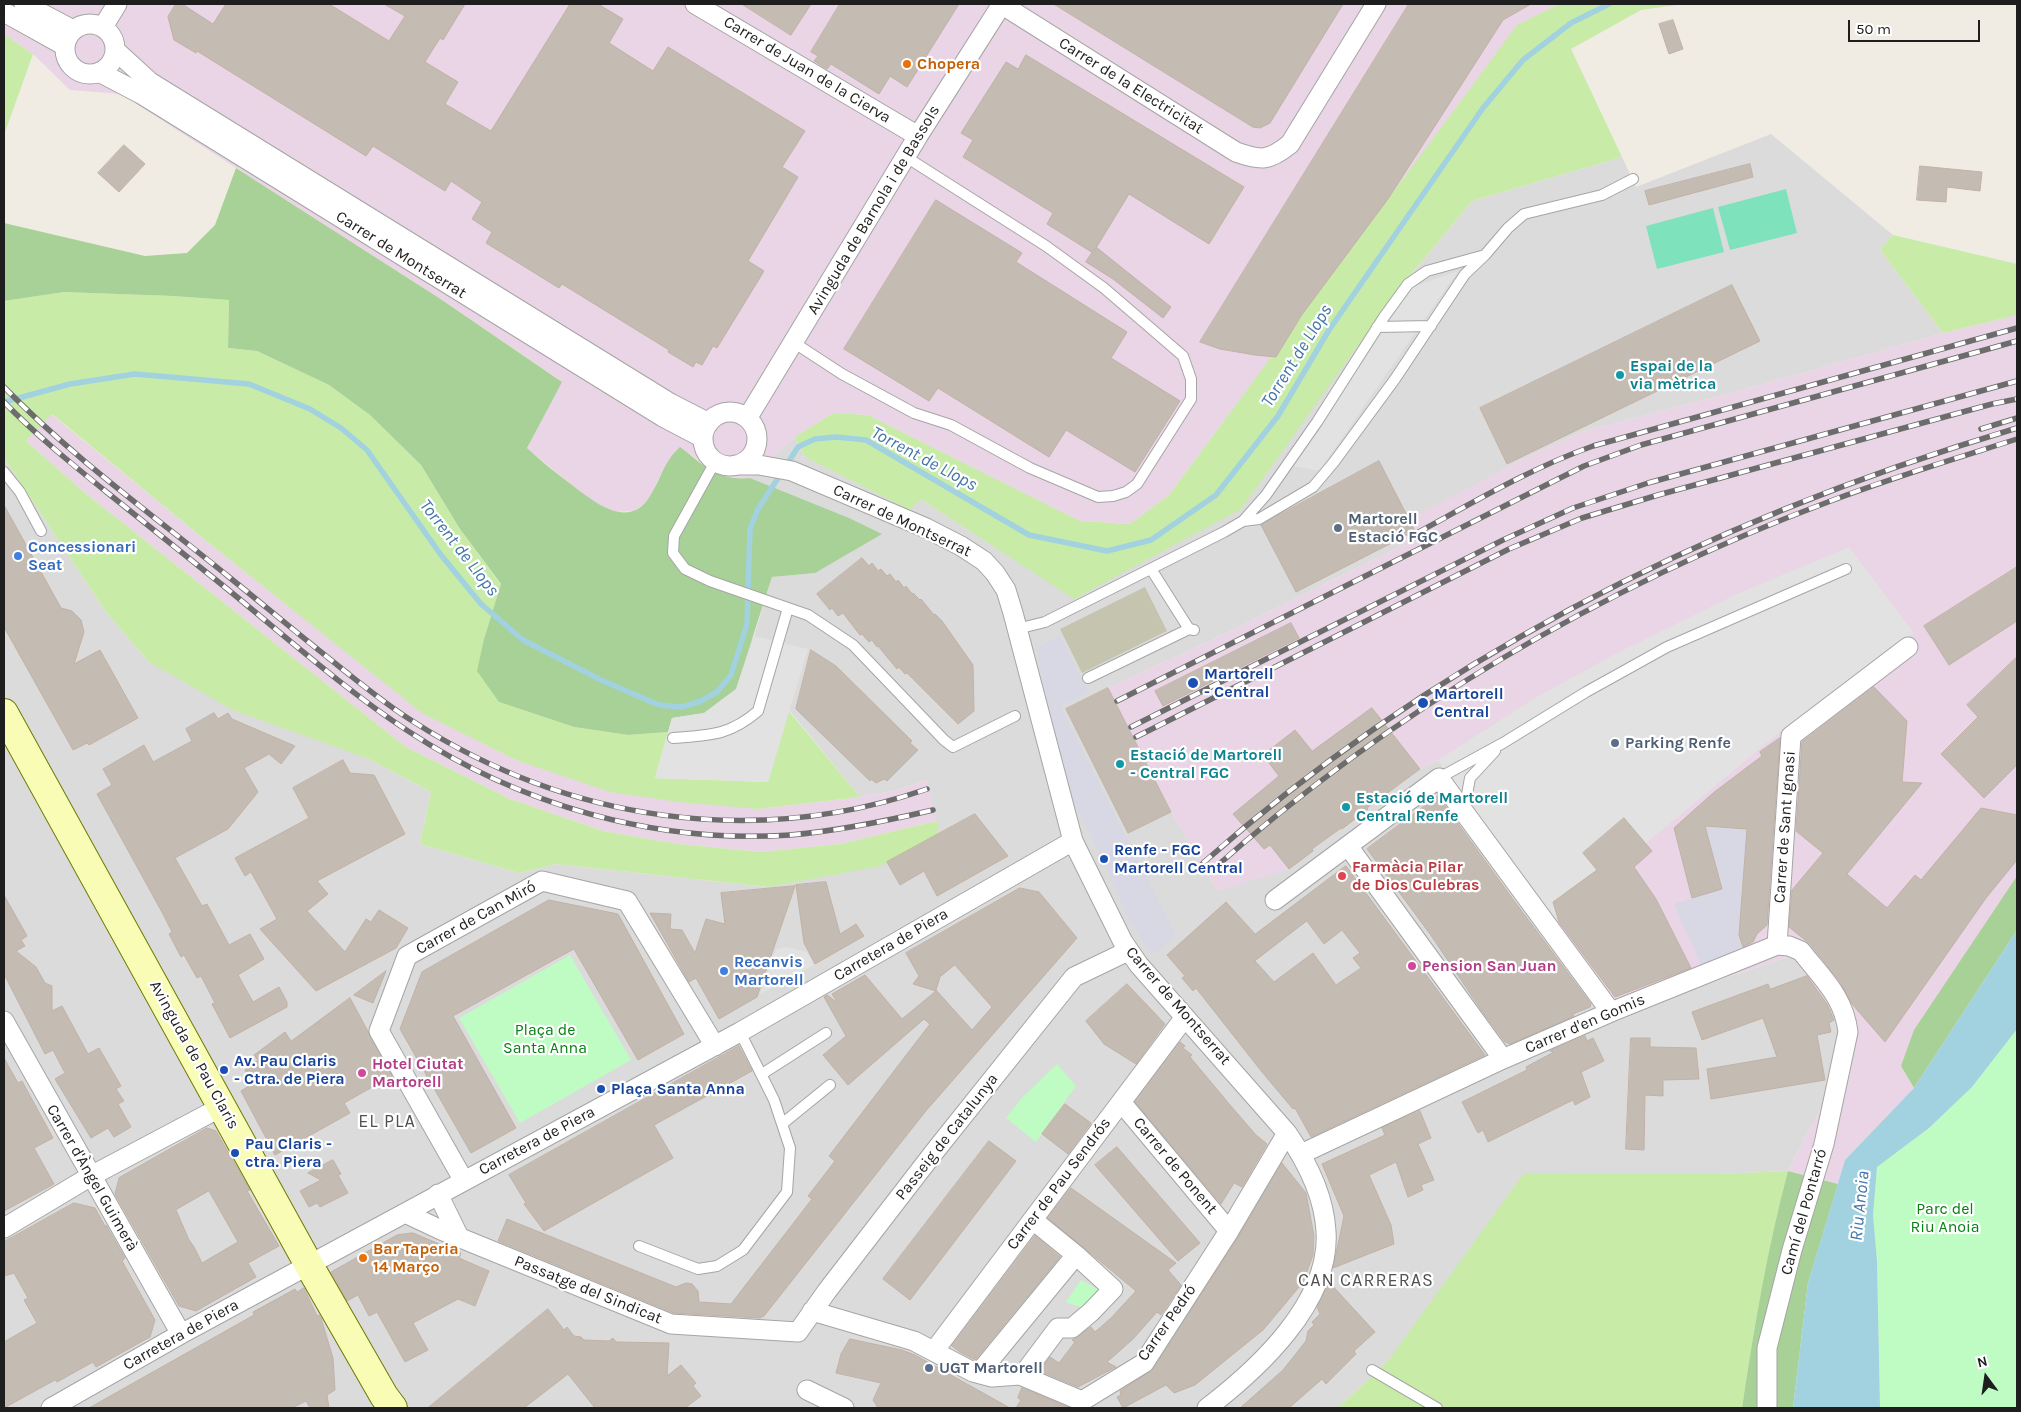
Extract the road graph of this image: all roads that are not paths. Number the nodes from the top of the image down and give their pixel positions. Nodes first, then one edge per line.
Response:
1 (24, 4) edge
2 (116, 4) edge
3 (695, 4) edge
4 (1002, 4) edge
5 (1376, 4) edge
6 (4, 12) edge
7 (103, 27) junction
8 (69, 38) junction
9 (115, 50) junction
10 (99, 72) junction
11 (918, 136) junction
12 (906, 157) junction
13 (1633, 179) dead end
14 (1485, 255) junction
15 (1431, 326) junction
16 (1377, 328) junction
17 (793, 342) junction
18 (748, 417) junction
19 (706, 431) junction
20 (761, 451) junction
21 (714, 462) junction
22 (735, 465) junction
23 (4, 472) edge
24 (1243, 521) junction
25 (41, 532) dead end
26 (1151, 569) junction
27 (1846, 569) dead end
28 (788, 608) junction
29 (1017, 629) junction
30 (1908, 648) dead end
31 (1088, 678) dead end
32 (4, 713) edge
33 (1015, 716) dead end
34 (673, 738) dead end
35 (1503, 743) junction
36 (1438, 778) junction
37 (1464, 813) junction
38 (1073, 841) junction
39 (1348, 846) junction
40 (1275, 900) dead end
41 (1777, 945) junction
42 (1128, 951) junction
43 (1610, 1012) junction
44 (1185, 1017) junction
45 (4, 1022) edge
46 (740, 1032) junction
47 (826, 1033) dead end
48 (715, 1046) junction
49 (1503, 1059) junction
50 (762, 1074) junction
51 (830, 1085) dead end
52 (1121, 1102) junction
53 (223, 1106) junction
54 (782, 1124) junction
55 (1287, 1133) junction
56 (1301, 1154) junction
57 (91, 1176) junction
58 (464, 1181) junction
59 (438, 1194) junction
60 (405, 1213) junction
61 (1033, 1220) junction
62 (4, 1228) edge
63 (1229, 1230) junction
64 (459, 1237) junction
65 (639, 1246) dead end
66 (1076, 1255) junction
67 (309, 1265) junction
68 (812, 1311) junction
69 (779, 1332) joint
70 (181, 1334) junction
71 (934, 1351) junction
72 (1372, 1370) dead end
73 (979, 1373) junction
74 (1022, 1376) junction
75 (807, 1390) dead end
76 (387, 1404) edge
77 (51, 1408) edge
78 (844, 1408) edge
79 (1207, 1408) edge
80 (1437, 1408) edge
81 (1767, 1408) edge

1 - 8 street
2 - 7 street
3 - 11 street, Carrer de Juan de la Cierva
4 - 5 street, Carrer de la Electricitat
4 - 11 street, Avinguda de Barnola i de Bassols
6 - 8 street
7 - 8 street
7 - 9 street
8 - 10 street
9 - 10 street
9 - 19 street, Carrer de Montserrat
10 - 19 street, Carrer de Montserrat
11 - 12 street, Avinguda de Barnola i de Bassols
12 - 17 street, Avinguda de Barnola i de Bassols
12 - 17 lane
13 - 14 lane
14 - 15 lane
14 - 16 lane
15 - 16 lane
15 - 24 lane
16 - 24 lane
17 - 18 street, Avinguda de Barnola i de Bassols
18 - 19 street
18 - 20 street
19 - 21 street
20 - 22 street, Carrer de Montserrat
20 - 22 street
20 - 29 street, Carrer de Montserrat
21 - 22 street
21 - 28 lane
23 - 25 lane
24 - 26 lane
26 - 29 lane
26 - 31 lane
27 - 35 lane
28 - 33 lane
28 - 34 lane
29 - 38 street, Carrer de Montserrat
30 - 41 street, Carrer de Sant Ignasi
32 - 53 main road, Avinguda de Pau Claris
35 - 36 lane
35 - 37 lane
36 - 37 street
36 - 39 street
37 - 43 street
38 - 42 street, Carrer de Montserrat
38 - 46 street, Carretera de Piera
39 - 40 street
39 - 49 street
41 - 43 street, Carrer d'en Gomis
41 - 81 street, Camí del Pontarró
42 - 44 street, Carrer de Montserrat
42 - 68 street, Passeig de Catalunya
43 - 49 street, Carrer d'en Gomis
44 - 52 street, Carrer de Pau Sendrós
44 - 55 street, Carrer de Montserrat
45 - 57 street, Carrer d'Àngel Guimerà
46 - 48 street, Carretera de Piera
46 - 50 lane
47 - 50 lane
48 - 58 street, Carretera de Piera
48 - 58 street, Carrer de Can Miró
49 - 56 street, Carrer d'en Gomis
50 - 54 lane
51 - 54 lane
52 - 61 street, Carrer de Pau Sendrós
52 - 63 street, Carrer de Ponent
53 - 57 street
53 - 67 main road, Avinguda de Pau Claris
54 - 65 lane
55 - 56 street, Carrer de Montserrat
55 - 63 street, Carrer Pedró
56 - 79 street, Carrer de Montserrat
57 - 62 street
57 - 70 street, Carrer d'Àngel Guimerà
58 - 59 street, Carretera de Piera
59 - 60 street, Carretera de Piera
59 - 64 street
60 - 64 street, Passatge del Sindicat
60 - 67 street, Carretera de Piera
61 - 66 street
61 - 71 street, Carrer de Pau Sendrós
63 - 74 street, Carrer Pedró
64 - 69 street, Passatge del Sindicat
66 - 73 street
66 - 74 street
67 - 70 street, Carretera de Piera
67 - 76 main road, Avinguda de Pau Claris
68 - 69 street, Passeig de Catalunya
68 - 71 street, Carrer Pedró
70 - 77 street, Carretera de Piera
71 - 73 street, Carrer Pedró
72 - 80 lane
73 - 74 street, Carrer Pedró
75 - 78 street

